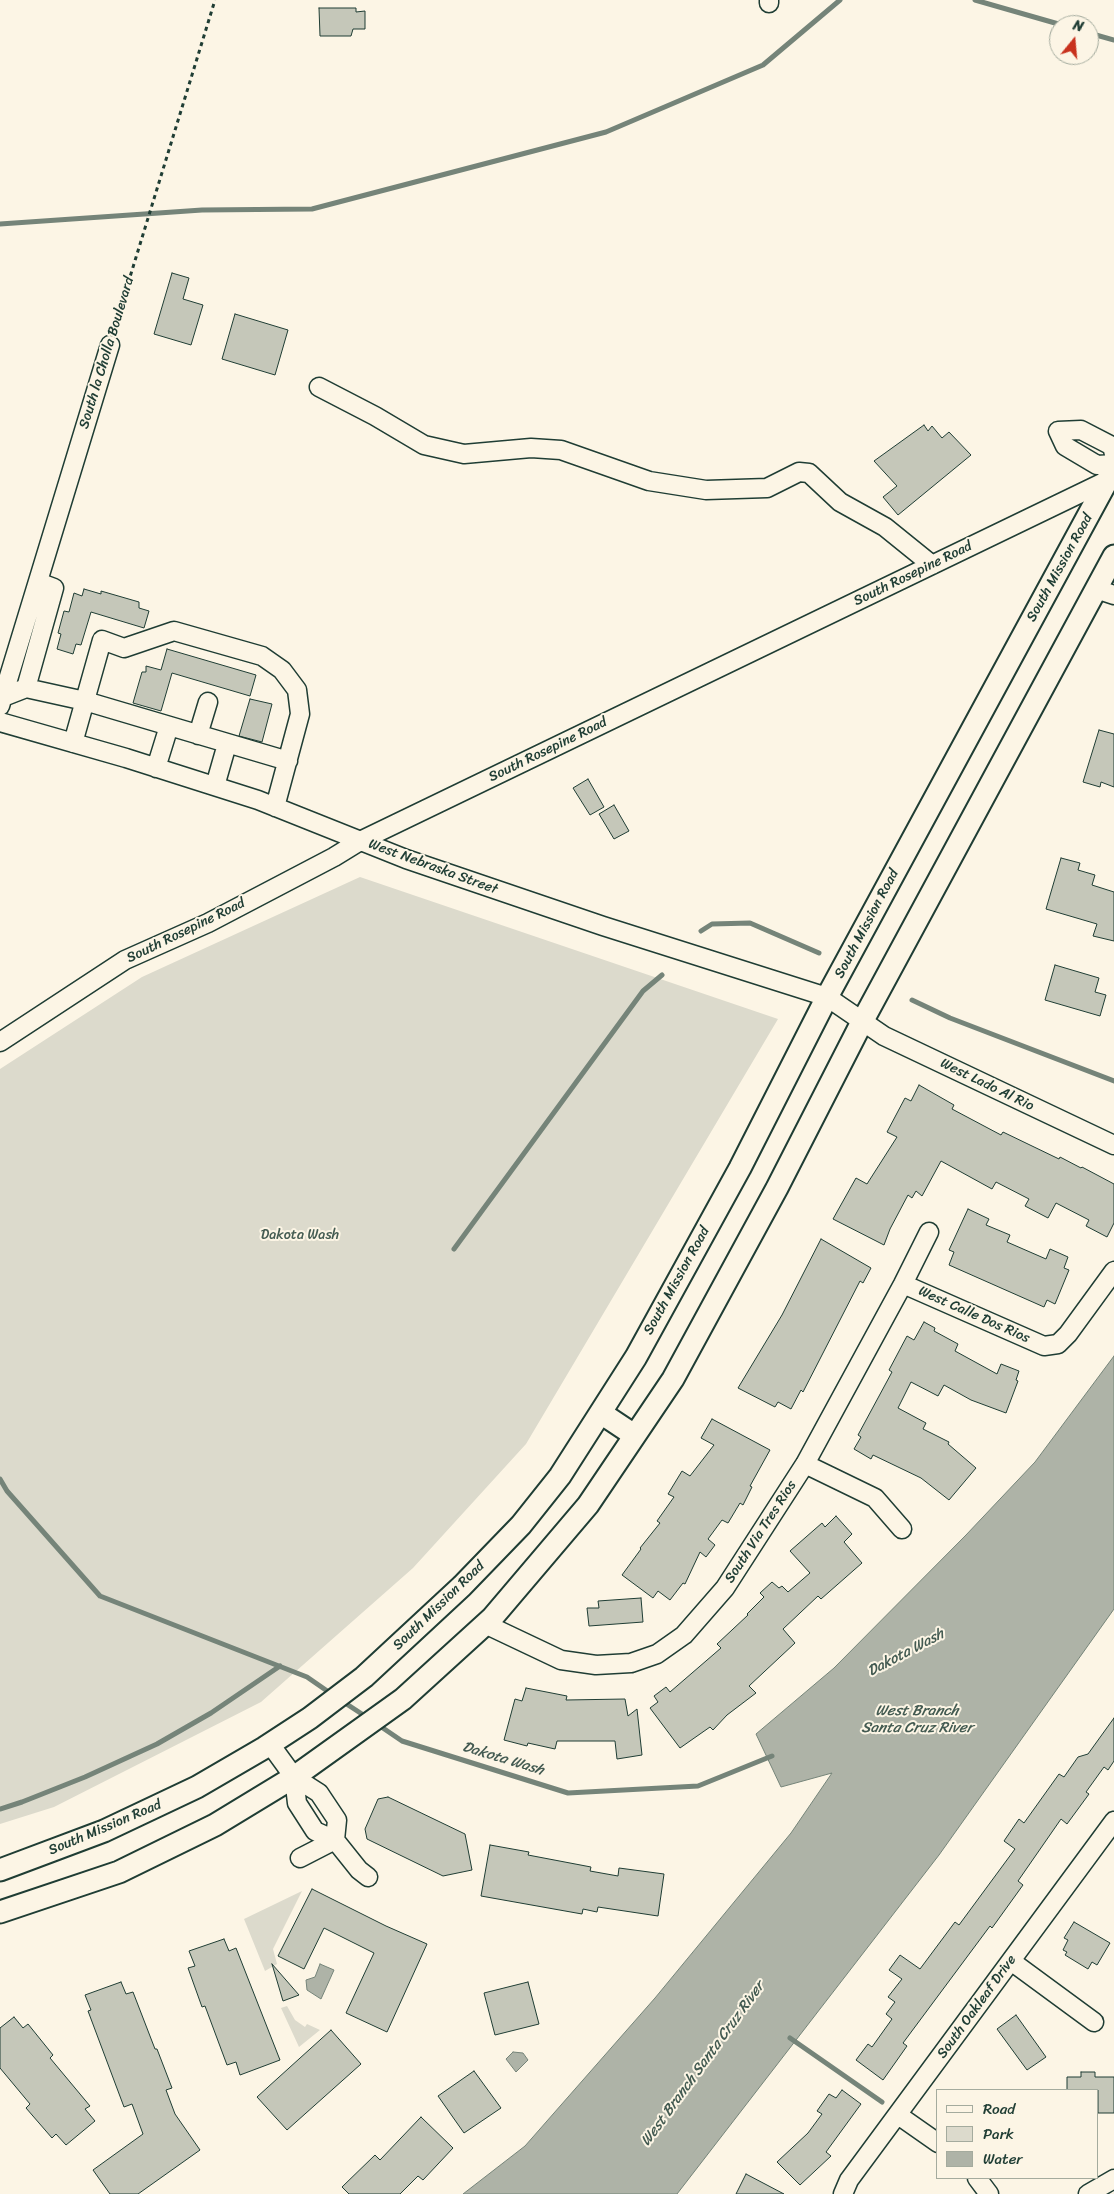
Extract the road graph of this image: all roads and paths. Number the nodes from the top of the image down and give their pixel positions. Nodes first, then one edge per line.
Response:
1 (215, 0) edge
2 (110, 346) joint
3 (319, 387) dead end
4 (1114, 454) edge
5 (1112, 471) edge
6 (1114, 556) edge
7 (932, 565) junction
8 (38, 582) junction
9 (1105, 592) edge
10 (26, 688) junction
11 (1, 701) edge
12 (85, 701) junction
13 (208, 702) dead end
14 (0, 722) edge
15 (169, 726) junction
16 (198, 735) junction
17 (73, 743) junction
18 (227, 744) junction
19 (288, 761) junction
20 (156, 768) junction
21 (215, 786) junction
22 (275, 807) junction
23 (360, 841) junction
24 (827, 997) junction
25 (862, 1022) junction
26 (0, 1042) edge
27 (1114, 1145) edge
28 (929, 1232) dead end
29 (1114, 1271) edge
30 (903, 1284) junction
31 (601, 1413) junction
32 (634, 1435) junction
33 (804, 1464) junction
34 (902, 1529) dead end
35 (485, 1624) junction
36 (270, 1744) junction
37 (294, 1777) junction
38 (1114, 1821) edge
39 (335, 1840) junction
40 (303, 1857) dead end
41 (0, 1870) edge
42 (368, 1877) dead end
43 (0, 1912) edge
44 (1011, 1961) junction
45 (1094, 2022) dead end
46 (898, 2115) junction
47 (936, 2142) edge
48 (977, 2179) edge
49 (1114, 2179) edge
50 (843, 2194) edge
51 (989, 2194) edge
52 (1088, 2194) edge

1 - 2 path, South la Cholla Boulevard
2 - 8 street, South la Cholla Boulevard
3 - 7 street
4 - 5 street
5 - 7 street, South Rosepine Road
5 - 24 main road, South Mission Road
6 - 9 main road
7 - 23 street, South Rosepine Road
8 - 10 street
8 - 11 street, South la Cholla Boulevard
9 - 25 main road
10 - 11 street
10 - 12 street
12 - 15 street
12 - 17 street
12 - 19 street
13 - 16 street
14 - 17 street, West Nebraska Street
15 - 16 street
15 - 20 street
16 - 18 street
17 - 20 street, West Nebraska Street
18 - 19 street
18 - 21 street
19 - 22 street
20 - 21 street, West Nebraska Street
21 - 22 street, West Nebraska Street
22 - 23 street, West Nebraska Street
23 - 24 street, West Nebraska Street
23 - 26 street, South Rosepine Road
24 - 25 street, West Nebraska Street
24 - 31 main road, South Mission Road
25 - 27 street, West Lado Al Rio
25 - 32 main road
28 - 30 street, South Via Tres Rios
29 - 30 street, West Calle Dos Rios
30 - 33 street, South Via Tres Rios
31 - 32 main road
31 - 36 main road, South Mission Road
32 - 35 main road
33 - 34 street
33 - 35 street, South Via Tres Rios
35 - 37 main road
36 - 37 street
36 - 41 main road, South Mission Road
37 - 39 street
37 - 39 street
37 - 43 main road
38 - 44 street, South Oakleaf Drive
39 - 40 street
39 - 42 street
44 - 45 street
44 - 46 street, South Oakleaf Drive
46 - 47 street
46 - 50 street, South Oakleaf Drive
48 - 51 street
49 - 52 street

